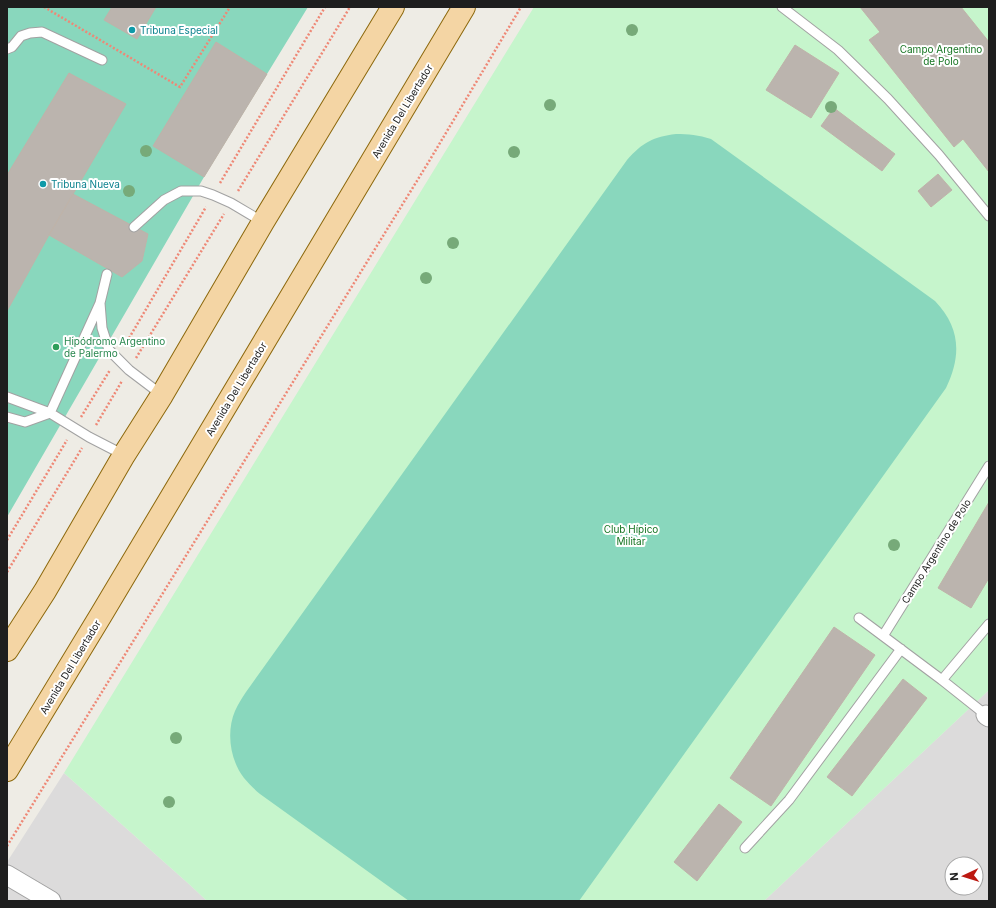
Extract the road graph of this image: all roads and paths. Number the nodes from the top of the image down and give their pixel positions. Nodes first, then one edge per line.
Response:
1 (44, 7) edge
2 (230, 7) edge
3 (325, 7) edge
4 (350, 7) edge
5 (393, 7) edge
6 (464, 7) edge
7 (521, 7) edge
8 (782, 7) edge
9 (7, 49) edge
10 (102, 60) dead end
11 (213, 195) junction
12 (231, 203) junction
13 (989, 216) edge
14 (263, 222) junction
15 (134, 227) dead end
16 (107, 274) dead end
17 (100, 303) junction
18 (118, 358) junction
19 (129, 370) junction
20 (162, 395) junction
21 (7, 397) edge
22 (50, 413) junction
23 (7, 417) edge
24 (74, 428) junction
25 (88, 437) junction
26 (124, 455) junction
27 (989, 466) edge
28 (7, 540) edge
29 (7, 572) edge
30 (859, 618) dead end
31 (989, 624) edge
32 (883, 636) junction
33 (901, 649) junction
34 (7, 650) edge
35 (942, 680) junction
36 (987, 716) edge
37 (7, 770) edge
38 (7, 846) edge
39 (745, 848) dead end
40 (7, 875) edge
41 (51, 901) edge

1 - 2 path
3 - 11 path
4 - 12 path
5 - 14 main road
6 - 37 main road, Avenida Del Libertador
7 - 38 path
8 - 13 lane
9 - 10 lane
11 - 12 lane
11 - 15 lane
11 - 18 path
12 - 14 lane
12 - 19 path
14 - 20 main road
16 - 17 lane
17 - 18 lane
17 - 22 lane
18 - 19 lane
18 - 24 path
19 - 20 lane
19 - 25 path
20 - 26 main road
21 - 22 lane
22 - 23 lane
22 - 24 lane
24 - 25 lane
24 - 28 path
25 - 26 lane
25 - 29 path
26 - 34 main road
27 - 32 lane, Campo Argentino de Polo
30 - 32 lane
31 - 35 lane
32 - 33 lane
33 - 35 lane
33 - 39 lane
35 - 36 lane
40 - 41 street

